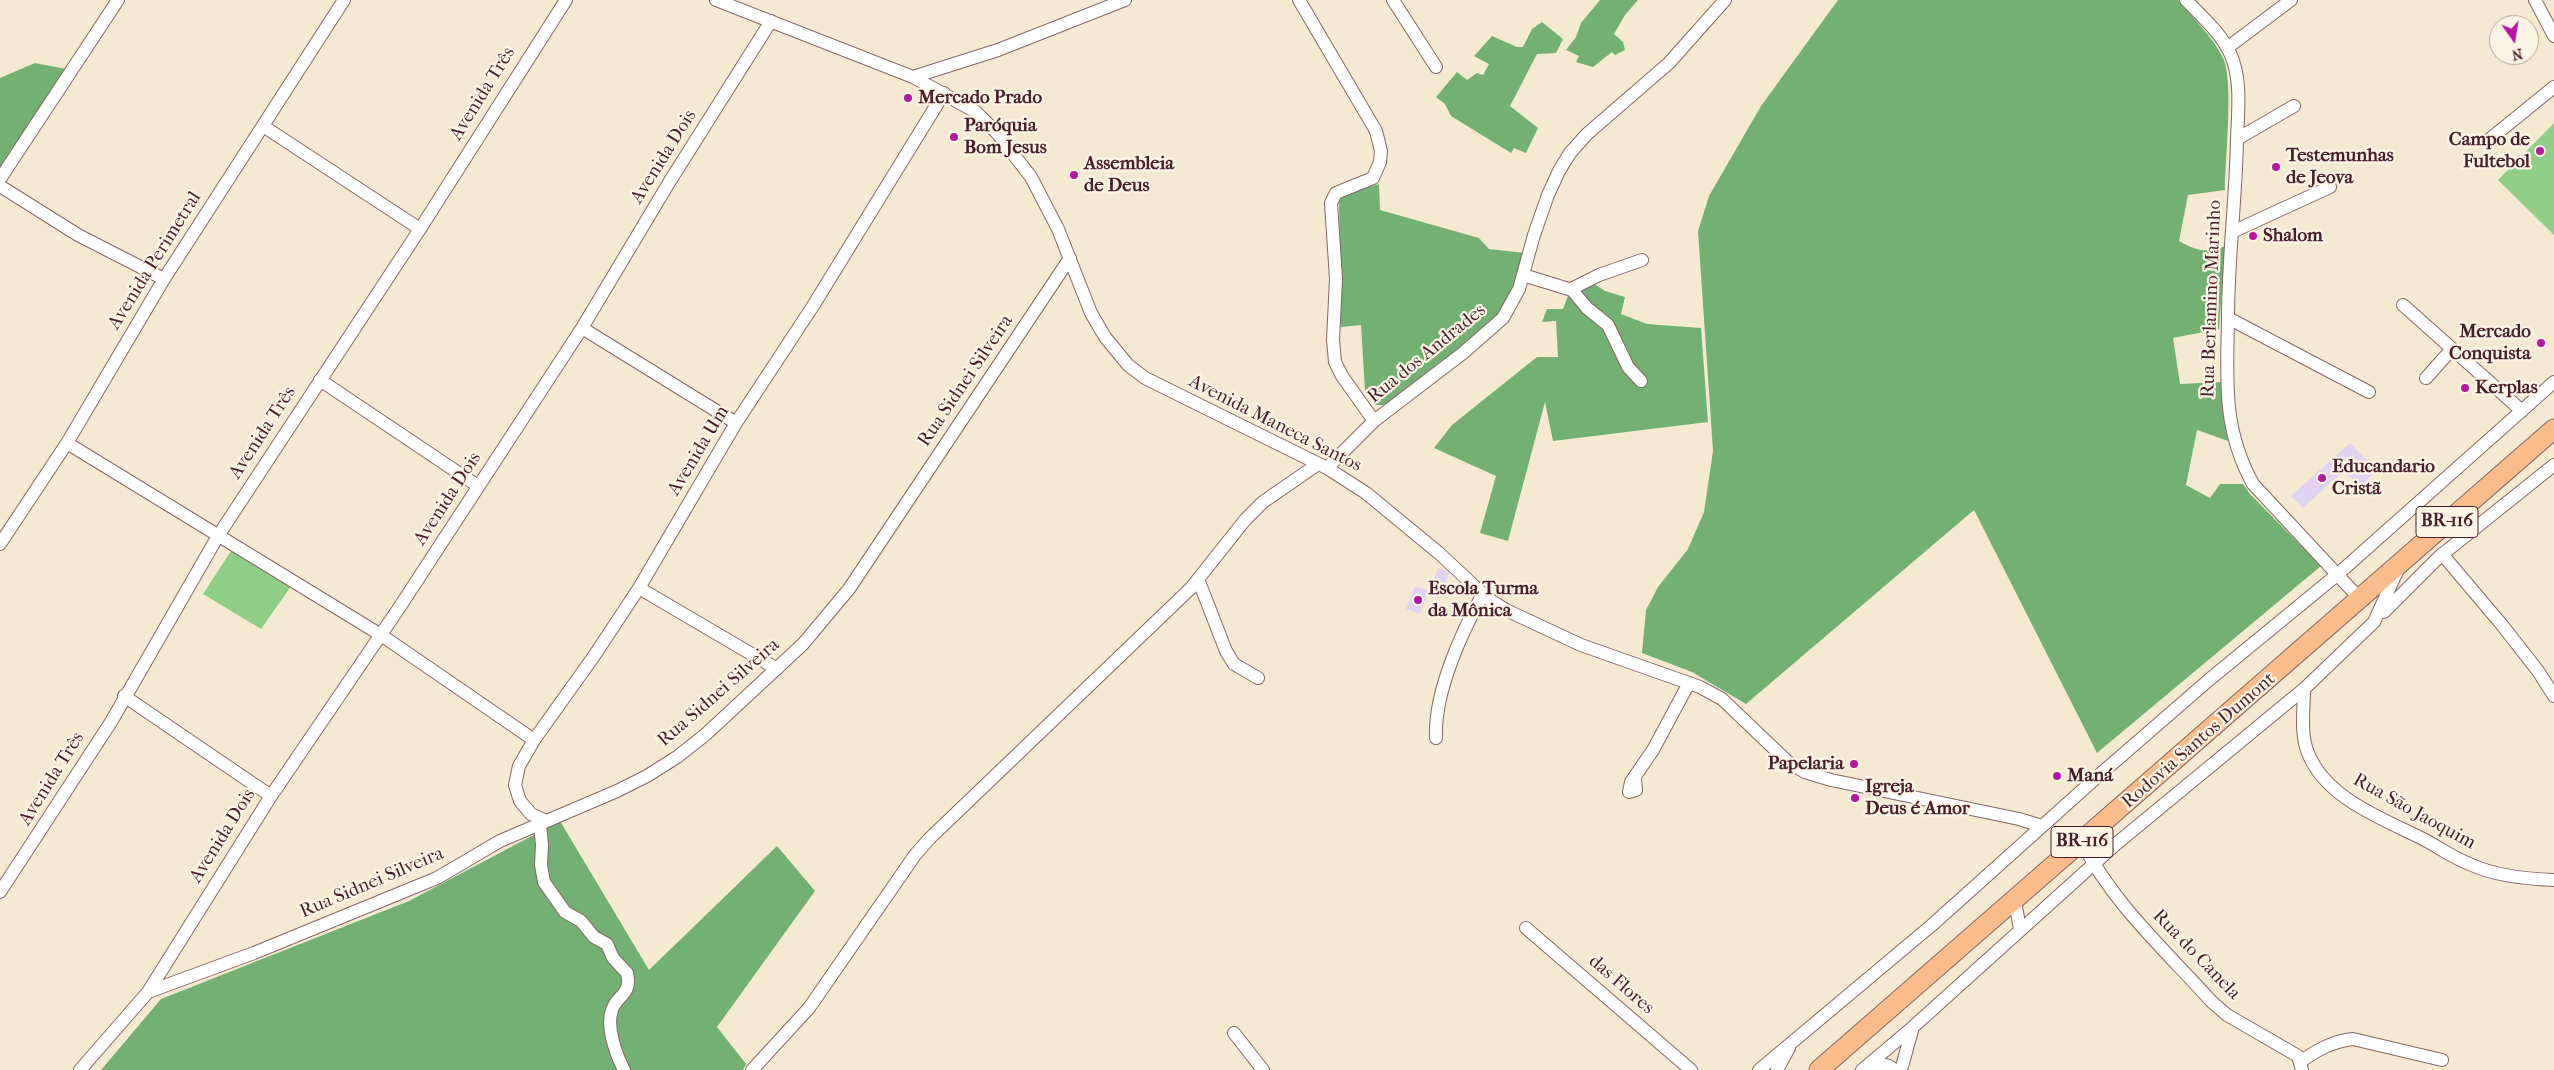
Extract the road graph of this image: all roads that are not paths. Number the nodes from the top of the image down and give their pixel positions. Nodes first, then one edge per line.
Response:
1 (118, 0) edge
2 (344, 0) edge
3 (566, 0) edge
4 (716, 0) edge
5 (1125, 0) edge
6 (1299, 0) edge
7 (1393, 0) edge
8 (1725, 0) edge
9 (2186, 0) edge
10 (2290, 0) edge
11 (2535, 0) edge
12 (772, 21) junction
13 (2554, 36) edge
14 (2227, 48) junction
15 (1436, 67) dead end
16 (913, 77) junction
17 (2554, 87) edge
18 (944, 93) junction
19 (2294, 106) dead end
20 (263, 126) junction
21 (2237, 139) junction
22 (2490, 139) dead end
23 (0, 180) edge
24 (0, 186) edge
25 (2330, 188) dead end
26 (420, 229) junction
27 (2232, 232) junction
28 (1070, 258) junction
29 (1642, 260) dead end
30 (1523, 275) junction
31 (164, 279) junction
32 (1571, 290) junction
33 (2403, 305) dead end
34 (2228, 318) junction
35 (582, 328) junction
36 (2452, 349) junction
37 (2426, 378) dead end
38 (320, 380) junction
39 (1641, 381) dead end
40 (2554, 382) edge
41 (2369, 392) dead end
42 (2522, 411) junction
43 (1374, 421) junction
44 (736, 423) junction
45 (2554, 429) edge
46 (67, 442) junction
47 (2554, 465) edge
48 (1322, 466) junction
49 (478, 486) junction
50 (218, 536) junction
51 (0, 544) edge
52 (2442, 554) junction
53 (2401, 563) junction
54 (2338, 574) junction
55 (1198, 578) junction
56 (639, 588) junction
57 (1483, 594) junction
58 (2360, 599) junction
59 (2374, 622) junction
60 (381, 635) junction
61 (777, 669) junction
62 (1258, 678) dead end
63 (1689, 683) junction
64 (2304, 689) junction
65 (124, 696) junction
66 (2554, 696) edge
67 (1436, 738) dead end
68 (534, 740) junction
69 (1635, 778) dead end
70 (271, 796) junction
71 (543, 822) junction
72 (2042, 826) junction
73 (2082, 842) junction
74 (2094, 865) junction
75 (2554, 880) edge
76 (0, 892) edge
77 (2015, 901) junction
78 (1526, 928) dead end
79 (2020, 929) junction
80 (148, 992) junction
81 (1913, 1027) junction
82 (1234, 1033) dead end
83 (1793, 1042) junction
84 (2442, 1060) dead end
85 (2301, 1066) edge
86 (1865, 1068) edge
87 (80, 1070) edge
88 (624, 1070) edge
89 (752, 1070) edge
90 (1262, 1070) edge
91 (1691, 1070) edge
92 (1759, 1070) edge
93 (1777, 1070) edge
94 (1819, 1070) edge
95 (1894, 1070) edge
96 (1901, 1070) edge

1 - 23 street
2 - 20 street, Avenida Perimetral
3 - 26 street, Avenida Três
4 - 12 street, Avenida Maneca Santos
5 - 16 street
6 - 43 street
7 - 15 street
8 - 30 street, Rua dos Andrades
9 - 14 street, Rua Berlamino Marinho
10 - 14 street
11 - 13 street
12 - 16 street, Avenida Maneca Santos
12 - 35 street, Avenida Dois
14 - 21 street, Rua Berlamino Marinho
16 - 18 street, Avenida Maneca Santos
17 - 22 street
18 - 28 street, Avenida Maneca Santos
18 - 44 street, Avenida Um
19 - 21 street
20 - 26 street
20 - 31 street, Avenida Perimetral
21 - 27 street, Rua Berlamino Marinho
24 - 31 street
25 - 27 street
26 - 38 street, Avenida Três
27 - 34 street, Rua Berlamino Marinho
28 - 48 street, Avenida Maneca Santos
28 - 61 street, Rua Sidnei Silveira
29 - 32 street
30 - 32 street
30 - 43 street, Rua dos Andrades
31 - 46 street, Avenida Perimetral
32 - 39 street
33 - 36 street
34 - 41 street
34 - 54 street, Rua Berlamino Marinho
35 - 44 street
35 - 49 street, Avenida Dois
36 - 37 street
36 - 42 street
38 - 49 street
38 - 50 street, Avenida Três
40 - 42 street
42 - 54 street
43 - 48 street, Rua dos Andrades
44 - 56 street, Avenida Um
45 - 53 highway, Rodovia Santos Dumont / BR-116
46 - 50 street
46 - 51 street, Avenida Perimetral
47 - 52 street
48 - 55 street, Rua dos Andrades
48 - 57 street, Avenida Maneca Santos
49 - 60 street, Avenida Dois
50 - 60 street
50 - 65 street, Avenida Três
52 - 59 street
52 - 66 street
53 - 58 highway, Rodovia Santos Dumont / BR-116
53 - 59 street
54 - 58 street, Rua Berlamino Marinho
54 - 72 street
55 - 62 street
55 - 89 street, Rua dos Andrades
56 - 61 street
56 - 68 street, Avenida Um
57 - 63 street, Avenida Maneca Santos
57 - 67 street
58 - 73 highway, Rodovia Santos Dumont / BR-116
59 - 64 street
60 - 68 street
60 - 70 street, Avenida Dois
61 - 71 street, Rua Sidnei Silveira
63 - 69 street
63 - 72 street, Avenida Maneca Santos
64 - 74 street
64 - 75 street, Rua São Jaoquim
65 - 70 street
65 - 76 street, Avenida Três
68 - 71 street, Avenida Um
70 - 80 street, Avenida Dois
71 - 80 street, Rua Sidnei Silveira
71 - 88 street
72 - 83 street
73 - 74 street, Rua do Canela
73 - 77 highway, Rodovia Santos Dumont / BR-116
74 - 79 street
74 - 85 street, Rua do Canela
77 - 79 street
77 - 94 highway, Rodovia Santos Dumont / BR-116
78 - 91 street, das Flores
79 - 81 street
80 - 87 street, Avenida Dois
81 - 86 street
81 - 96 street
82 - 90 street
83 - 92 street
83 - 93 street
84 - 85 street
86 - 95 street

